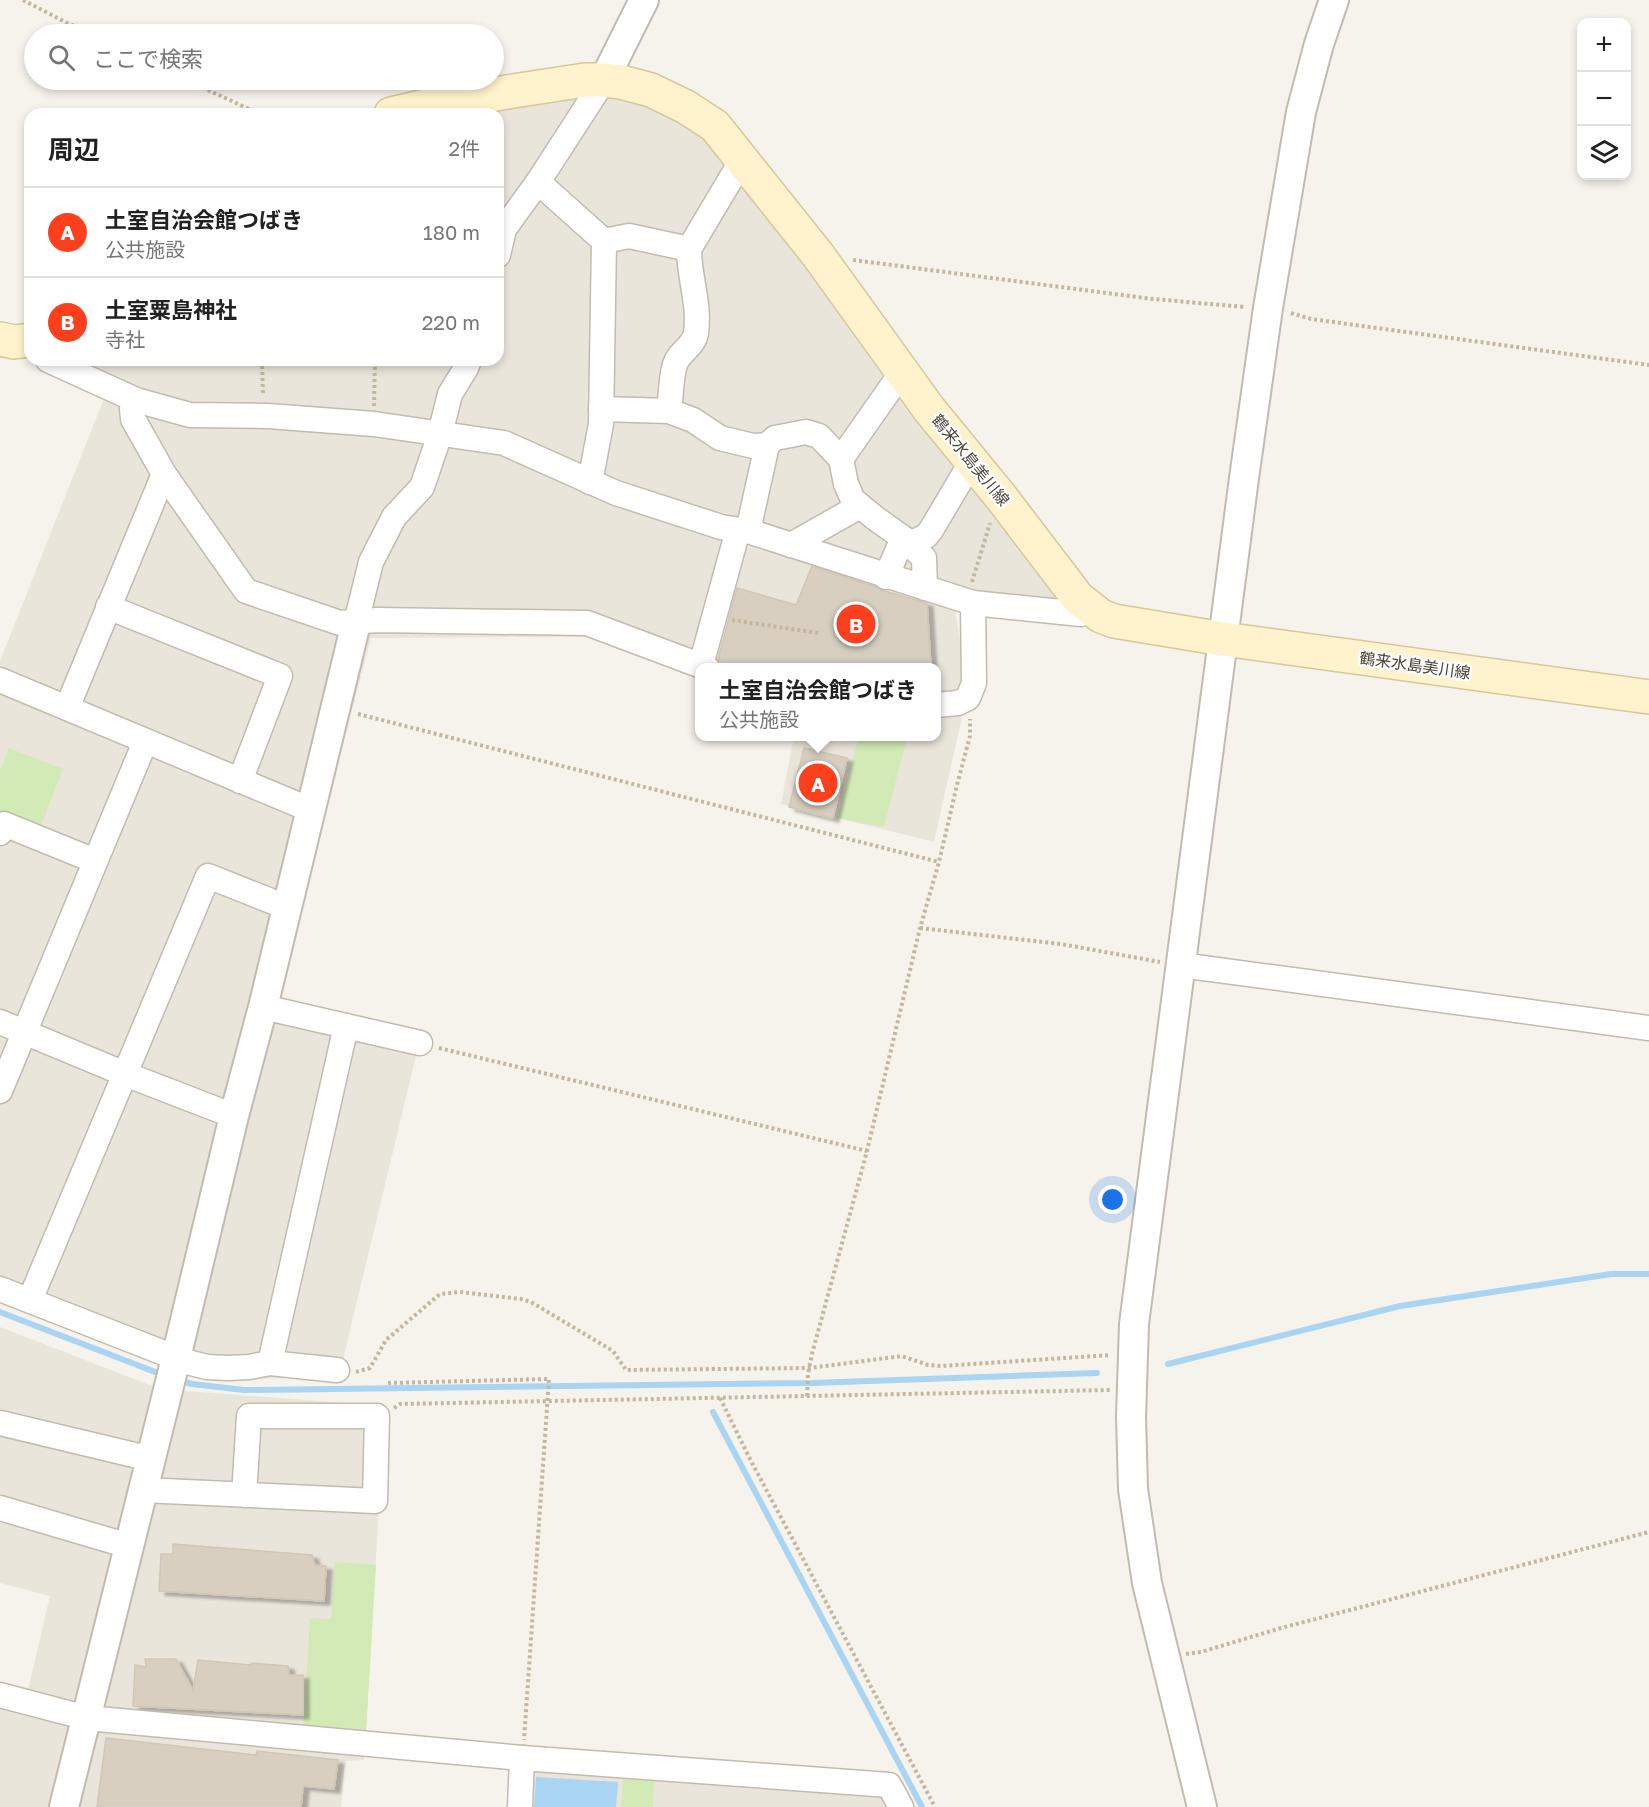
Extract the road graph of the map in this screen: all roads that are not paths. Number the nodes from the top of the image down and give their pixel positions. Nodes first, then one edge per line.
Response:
1 (645, 0) edge
2 (1334, 0) edge
3 (604, 80) junction
4 (417, 108) edge
5 (742, 160) junction
6 (538, 182) junction
7 (504, 229) edge
8 (604, 241) junction
9 (689, 249) junction
10 (0, 339) edge
11 (24, 341) edge
12 (61, 366) edge
13 (466, 366) edge
14 (902, 372) junction
15 (136, 400) junction
16 (601, 409) junction
17 (669, 411) junction
18 (440, 434) junction
19 (767, 445) junction
20 (841, 459) junction
21 (972, 461) junction
22 (164, 474) junction
23 (590, 482) junction
24 (860, 506) junction
25 (743, 531) junction
26 (907, 541) junction
27 (791, 545) junction
28 (886, 577) junction
29 (925, 588) junction
30 (970, 602) junction
31 (108, 607) junction
32 (1093, 611) junction
33 (356, 623) junction
34 (1223, 639) junction
35 (696, 663) edge
36 (705, 663) edge
37 (0, 680) edge
38 (1649, 697) edge
39 (941, 705) edge
40 (67, 708) junction
41 (145, 742) junction
42 (240, 781) junction
43 (311, 810) junction
44 (0, 832) edge
45 (95, 861) junction
46 (286, 907) junction
47 (1181, 965) junction
48 (263, 1007) junction
49 (0, 1022) edge
50 (346, 1026) junction
51 (1649, 1028) edge
52 (24, 1033) junction
53 (420, 1043) road end
54 (124, 1074) junction
55 (0, 1092) edge
56 (234, 1116) junction
57 (0, 1289) edge
58 (30, 1300) junction
59 (270, 1363) junction
60 (337, 1370) road end
61 (172, 1373) junction
62 (0, 1425) edge
63 (151, 1459) junction
64 (143, 1490) junction
65 (244, 1495) junction
66 (0, 1508) edge
67 (129, 1546) junction
68 (0, 1695) edge
69 (87, 1719) junction
70 (522, 1758) junction
71 (64, 1807) edge
72 (520, 1807) edge
73 (901, 1807) edge
74 (1202, 1807) edge

1 - 3 street
2 - 34 street
3 - 4 main road, 鶴来水島美川線
3 - 5 main road, 鶴来水島美川線
3 - 6 street
5 - 9 street
5 - 14 main road, 鶴来水島美川線
6 - 7 street
6 - 8 street
8 - 9 street
8 - 16 street
9 - 17 street
10 - 11 main road
12 - 15 street
13 - 18 street
14 - 20 street
14 - 21 main road, 鶴来水島美川線
15 - 18 street
15 - 22 street
16 - 17 street
16 - 23 street
17 - 19 street
18 - 23 street
18 - 33 street
19 - 20 street
19 - 25 street
20 - 24 street
21 - 26 street
21 - 32 main road, 鶴来水島美川線
22 - 31 street
22 - 33 street
23 - 25 street
24 - 26 street
24 - 27 street
25 - 27 street
25 - 36 street
26 - 28 street
26 - 29 street
27 - 28 street
28 - 29 street
29 - 30 street
30 - 32 street
30 - 39 street
31 - 40 street
31 - 42 street
32 - 34 main road, 鶴来水島美川線
33 - 35 street
33 - 43 street
34 - 38 main road, 鶴来水島美川線
34 - 47 street
37 - 40 street
40 - 41 street
41 - 42 street
41 - 45 street
42 - 43 street
43 - 46 street
44 - 45 street
45 - 52 street
46 - 48 street
46 - 54 street
47 - 51 street
47 - 74 street
48 - 50 street
48 - 56 street
49 - 52 street
50 - 53 street
50 - 59 street
52 - 54 street
52 - 55 street
54 - 56 street
54 - 58 street
56 - 61 street
57 - 58 street
58 - 61 street
59 - 60 street
59 - 61 street
61 - 63 street
62 - 63 street
63 - 64 street
64 - 65 street
64 - 67 street
65 - 65 street
66 - 67 street
67 - 69 street
68 - 69 street
69 - 70 street
69 - 71 street
70 - 72 street
70 - 73 street

